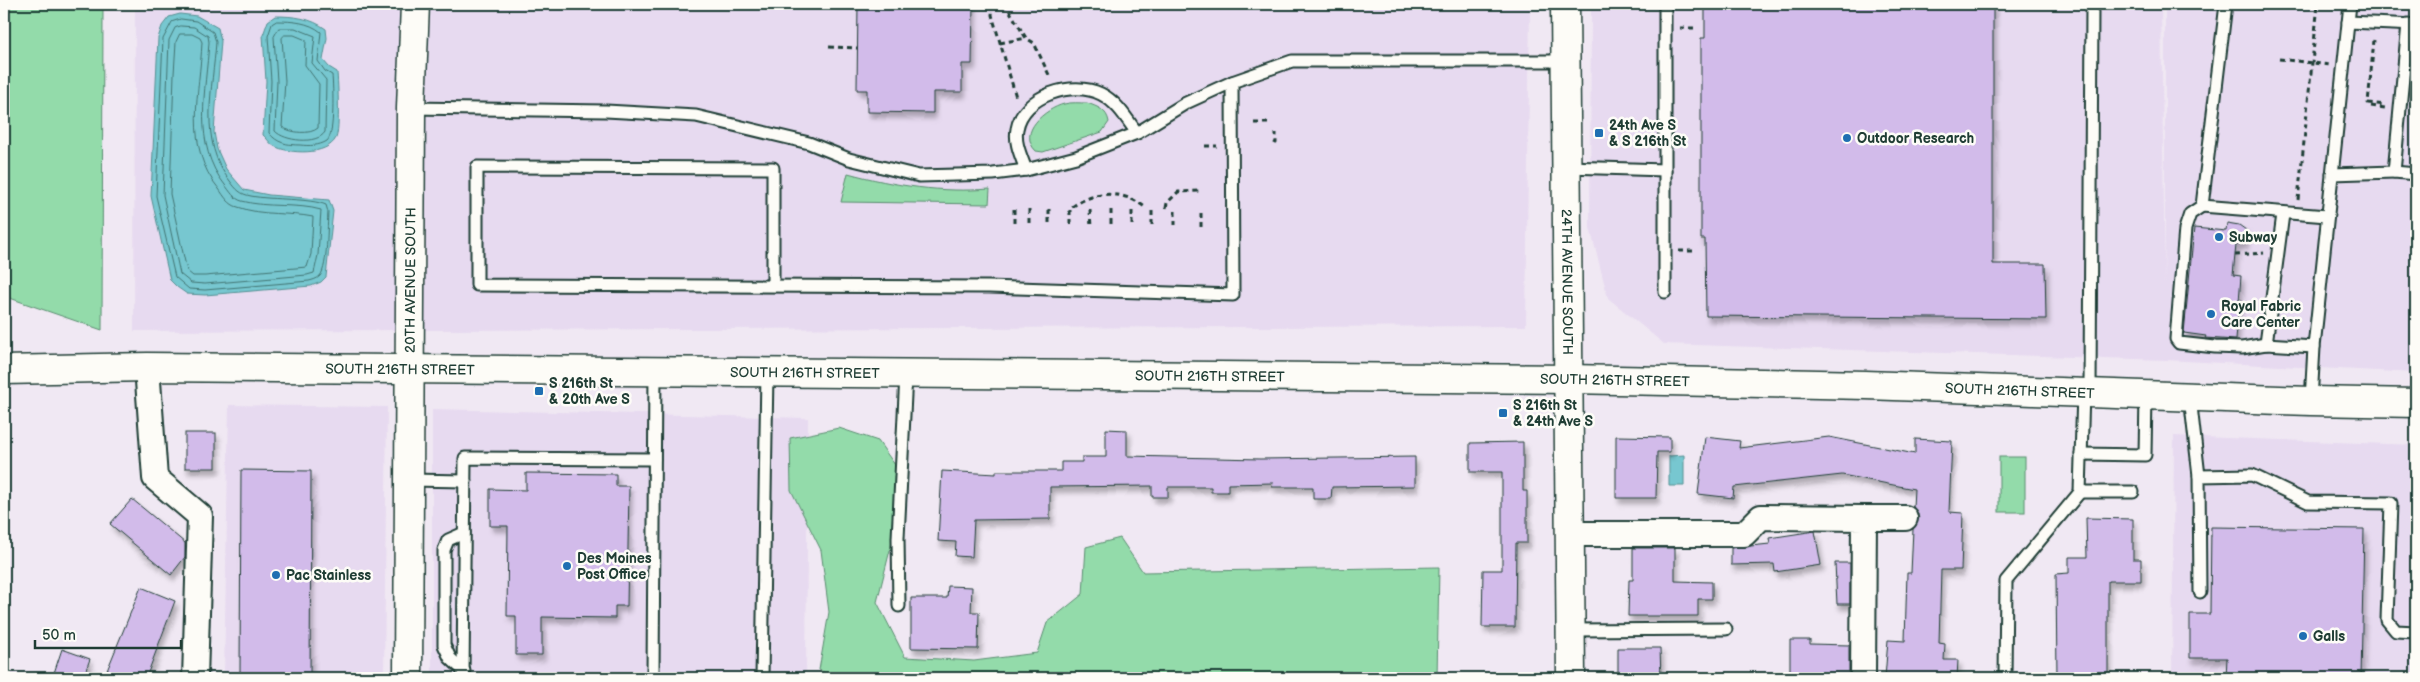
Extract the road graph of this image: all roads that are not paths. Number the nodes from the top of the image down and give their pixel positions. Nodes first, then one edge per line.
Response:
1 (415, 4) edge
2 (1565, 4) edge
3 (1665, 4) edge
4 (2092, 4) edge
5 (2226, 4) edge
6 (2350, 4) edge
7 (2348, 22) junction
8 (2412, 24) edge
9 (1566, 61) junction
10 (1232, 82) junction
11 (411, 108) junction
12 (1137, 133) junction
13 (1567, 167) junction
14 (1026, 170) junction
15 (1665, 170) junction
16 (2394, 172) junction
17 (2332, 174) junction
18 (2416, 174) edge
19 (2202, 206) junction
20 (2283, 214) junction
21 (2327, 216) junction
22 (773, 286) junction
23 (1665, 292) dead end
24 (2266, 344) junction
25 (2314, 347) junction
26 (148, 367) junction
27 (4, 370) edge
28 (411, 370) junction
29 (655, 371) junction
30 (767, 371) junction
31 (906, 374) junction
32 (1569, 379) junction
33 (2086, 392) junction
34 (2146, 394) junction
35 (2190, 395) junction
36 (2311, 401) junction
37 (2416, 403) edge
38 (2081, 454) junction
39 (654, 459) junction
40 (2199, 476) junction
41 (410, 480) junction
42 (465, 481) junction
43 (2080, 492) junction
44 (2133, 492) dead end
45 (1864, 518) junction
46 (1905, 518) dead end
47 (464, 533) junction
48 (1570, 534) junction
49 (2200, 592) dead end
50 (899, 606) dead end
51 (1726, 629) dead end
52 (1571, 630) junction
53 (2416, 632) edge
54 (464, 675) edge
55 (195, 678) edge
56 (408, 678) edge
57 (653, 678) edge
58 (762, 678) edge
59 (1571, 678) edge
60 (1863, 678) edge
61 (2005, 678) edge

1 - 11 main road, 20TH AVENUE SOUTH
2 - 9 main road, 24TH AVENUE SOUTH
3 - 15 lane
4 - 33 lane
5 - 19 lane
6 - 7 lane
7 - 8 lane
7 - 17 lane
8 - 16 lane
9 - 10 lane
9 - 13 main road, 24TH AVENUE SOUTH
10 - 12 lane
10 - 22 lane
11 - 14 lane
11 - 28 main road, 20TH AVENUE SOUTH
12 - 14 lane
12 - 14 lane
13 - 15 lane
13 - 32 main road, 24TH AVENUE SOUTH
15 - 23 lane
16 - 17 lane
16 - 18 lane
17 - 21 lane
19 - 20 lane
19 - 24 lane
20 - 21 lane
20 - 24 lane
21 - 25 lane
22 - 22 lane
24 - 25 lane
25 - 36 lane
26 - 27 main road, SOUTH 216TH STREET
26 - 28 main road, SOUTH 216TH STREET
26 - 55 street
28 - 29 main road, SOUTH 216TH STREET
28 - 41 main road, 20TH AVENUE SOUTH
29 - 30 main road, SOUTH 216TH STREET
29 - 39 lane
30 - 31 main road, SOUTH 216TH STREET
30 - 58 lane
31 - 32 main road, SOUTH 216TH STREET
31 - 50 lane
32 - 33 main road, SOUTH 216TH STREET
32 - 48 main road, 24TH AVENUE SOUTH
33 - 34 main road, SOUTH 216TH STREET
33 - 38 lane
34 - 35 main road, SOUTH 216TH STREET
34 - 38 lane
35 - 36 main road, SOUTH 216TH STREET
35 - 40 lane
36 - 37 main road, SOUTH 216TH STREET
38 - 43 lane
39 - 42 lane
39 - 57 lane
40 - 49 lane
40 - 53 lane
41 - 42 lane
41 - 56 main road, 20TH AVENUE SOUTH
42 - 47 lane
43 - 44 lane
43 - 61 lane
45 - 46 street
45 - 48 street
45 - 60 street
47 - 54 lane
47 - 54 lane
48 - 52 main road, 24TH AVENUE SOUTH
51 - 52 lane
52 - 59 main road, 24TH AVENUE SOUTH

